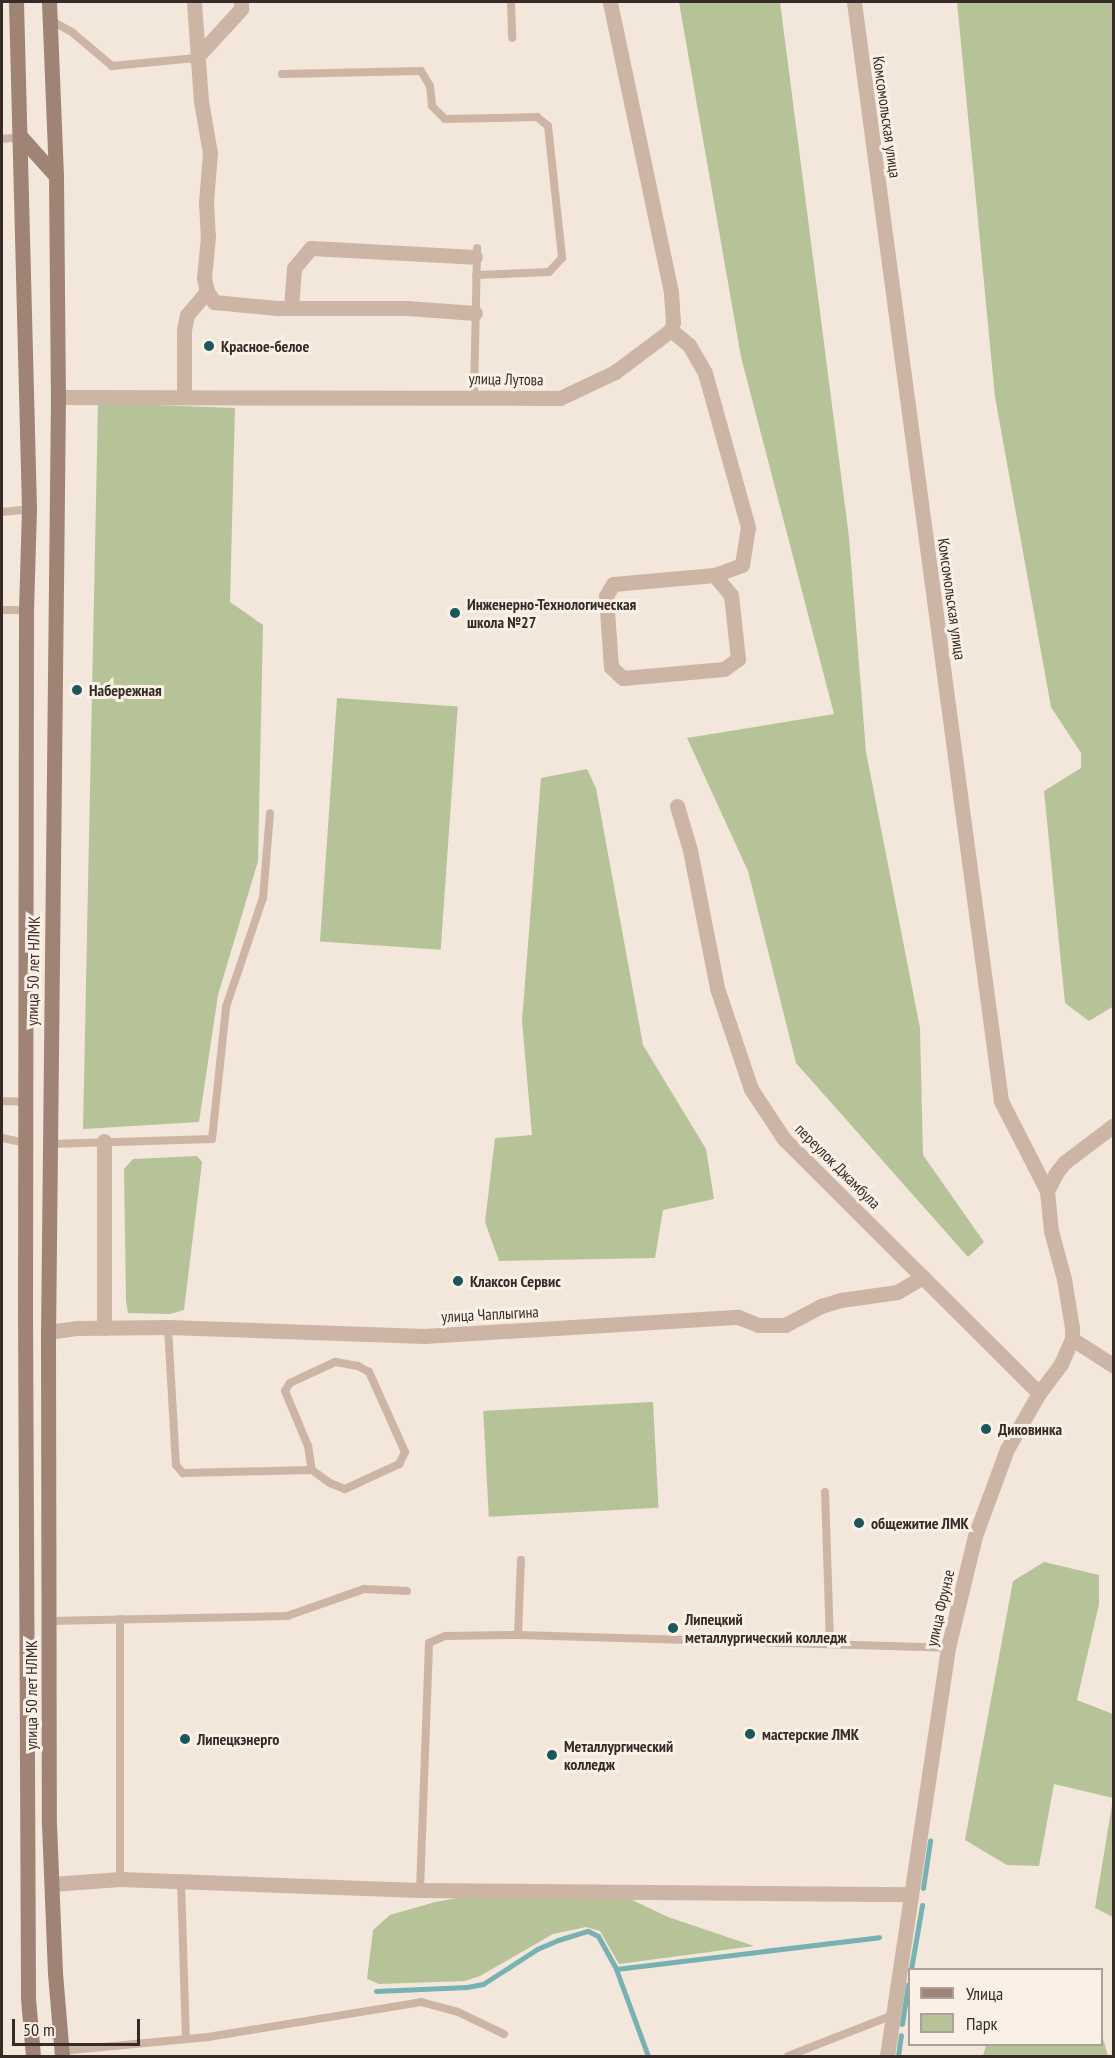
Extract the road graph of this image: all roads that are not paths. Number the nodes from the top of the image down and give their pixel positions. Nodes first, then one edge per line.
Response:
1 (16, 2) edge
2 (49, 2) edge
3 (194, 2) edge
4 (241, 2) edge
5 (511, 2) edge
6 (610, 2) edge
7 (854, 2) edge
8 (50, 20) junction
9 (512, 38) dead end
10 (196, 58) junction
11 (282, 74) dead end
12 (21, 137) junction
13 (2, 139) edge
14 (56, 176) junction
15 (476, 253) joint
16 (476, 275) junction
17 (207, 291) junction
18 (291, 308) junction
19 (475, 313) junction
20 (671, 330) junction
21 (184, 395) junction
22 (474, 396) junction
23 (58, 397) junction
24 (29, 509) junction
25 (2, 512) edge
26 (714, 575) junction
27 (2, 610) edge
28 (26, 610) junction
29 (677, 806) dead end
30 (270, 813) dead end
31 (2, 1101) edge
32 (26, 1102) junction
33 (1113, 1125) edge
34 (2, 1138) edge
35 (104, 1141) junction
36 (26, 1143) junction
37 (50, 1144) junction
38 (1047, 1191) junction
39 (923, 1277) junction
40 (25, 1304) junction
41 (104, 1328) junction
42 (168, 1328) junction
43 (48, 1332) junction
44 (1071, 1339) junction
45 (1113, 1365) edge
46 (1039, 1393) junction
47 (312, 1470) junction
48 (825, 1492) dead end
49 (521, 1560) dead end
50 (407, 1590) dead end
51 (120, 1619) junction
52 (48, 1621) junction
53 (518, 1635) junction
54 (830, 1643) junction
55 (948, 1648) junction
56 (120, 1879) junction
57 (181, 1882) junction
58 (52, 1884) junction
59 (420, 1890) junction
60 (911, 1894) junction
61 (893, 2015) junction
62 (504, 2034) dead end
63 (186, 2039) junction
64 (61, 2054) edge
65 (33, 2056) edge
66 (788, 2056) edge
67 (887, 2056) edge

1 - 12 main road, улица 50 лет НЛМК
2 - 8 main road
3 - 10 street
4 - 10 street
5 - 9 lane
6 - 20 street
7 - 38 street, Комсомольская улица
8 - 10 lane
8 - 14 main road
10 - 17 street
11 - 16 lane
12 - 13 lane
12 - 14 main road
12 - 24 main road, улица 50 лет НЛМК
14 - 23 main road
15 - 16 lane
15 - 18 street
16 - 19 lane
17 - 18 street
17 - 21 street
18 - 19 street
19 - 22 lane
20 - 22 street, улица Лутова
20 - 26 street
21 - 22 street, улица Лутова
21 - 23 street, улица Лутова
23 - 37 main road, улица 50 лет НЛМК
24 - 25 lane
24 - 28 main road, улица 50 лет НЛМК
26 - 26 street
27 - 28 lane
28 - 32 main road, улица 50 лет НЛМК
29 - 39 street, переулок Джамбула
30 - 35 lane
31 - 32 lane
32 - 36 main road, улица 50 лет НЛМК
33 - 38 street
34 - 36 lane
35 - 37 lane
35 - 41 street
36 - 40 main road, улица 50 лет НЛМК
37 - 43 main road, улица 50 лет НЛМК
38 - 44 street, улица Фрунзе
39 - 42 street, улица Чаплыгина
39 - 46 street, переулок Джамбула
40 - 43 main road, улица 50 лет НЛМК
40 - 65 main road, улица 50 лет НЛМК
41 - 42 street, улица Чаплыгина
41 - 43 street, улица Чаплыгина
42 - 47 lane
43 - 52 main road, улица 50 лет НЛМК
44 - 45 street
44 - 46 street, улица Фрунзе
46 - 55 street, улица Фрунзе
47 - 47 lane
48 - 54 lane
49 - 53 lane
50 - 51 lane
51 - 52 lane
51 - 56 lane
52 - 58 main road, улица 50 лет НЛМК
53 - 54 lane
53 - 59 lane
54 - 55 lane
55 - 60 street, улица Фрунзе
56 - 57 street
56 - 58 street
57 - 59 street
57 - 63 lane
58 - 64 main road, улица 50 лет НЛМК
59 - 60 street
60 - 61 street, улица Фрунзе
61 - 66 lane
61 - 67 street, улица Фрунзе
62 - 63 lane
63 - 64 lane

